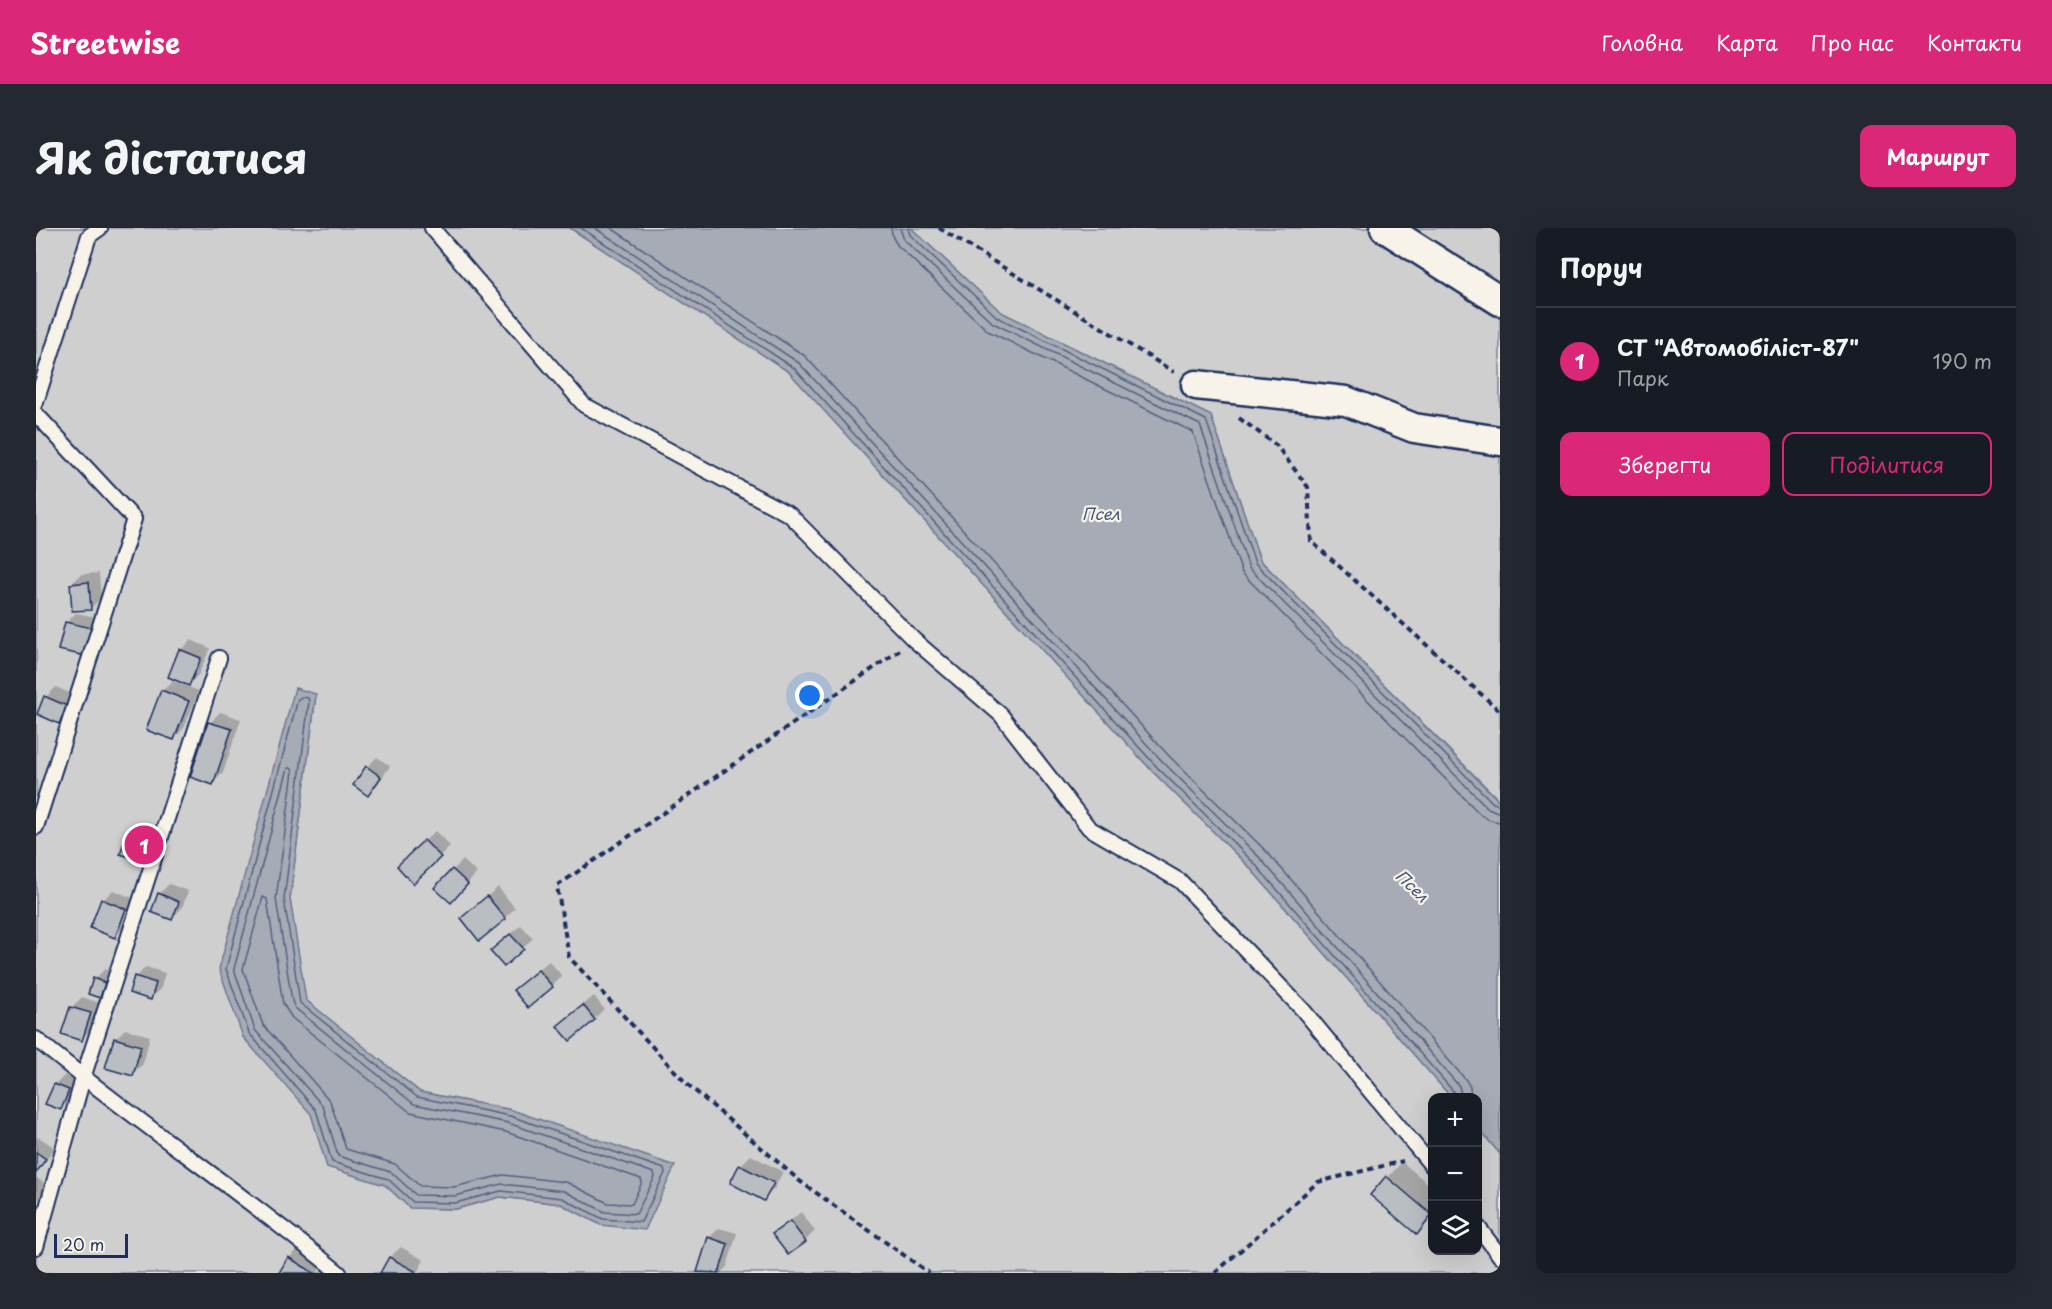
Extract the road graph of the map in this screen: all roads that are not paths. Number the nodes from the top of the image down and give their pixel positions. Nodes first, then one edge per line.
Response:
1 (100, 228) edge
2 (432, 228) edge
3 (1385, 228) edge
4 (1500, 301) edge
5 (1196, 385) road end
6 (36, 402) edge
7 (36, 414) edge
8 (1500, 441) edge
9 (219, 658) dead end
10 (36, 827) edge
11 (36, 1039) edge
12 (83, 1078) junction
13 (1428, 1161) edge
14 (1482, 1232) edge
15 (36, 1247) edge
16 (1500, 1256) edge
17 (339, 1273) edge

1 - 6 lane
2 - 13 lane
3 - 4 street
5 - 8 street
7 - 10 lane
9 - 12 lane
11 - 12 lane
12 - 15 lane
12 - 17 lane
14 - 16 lane

